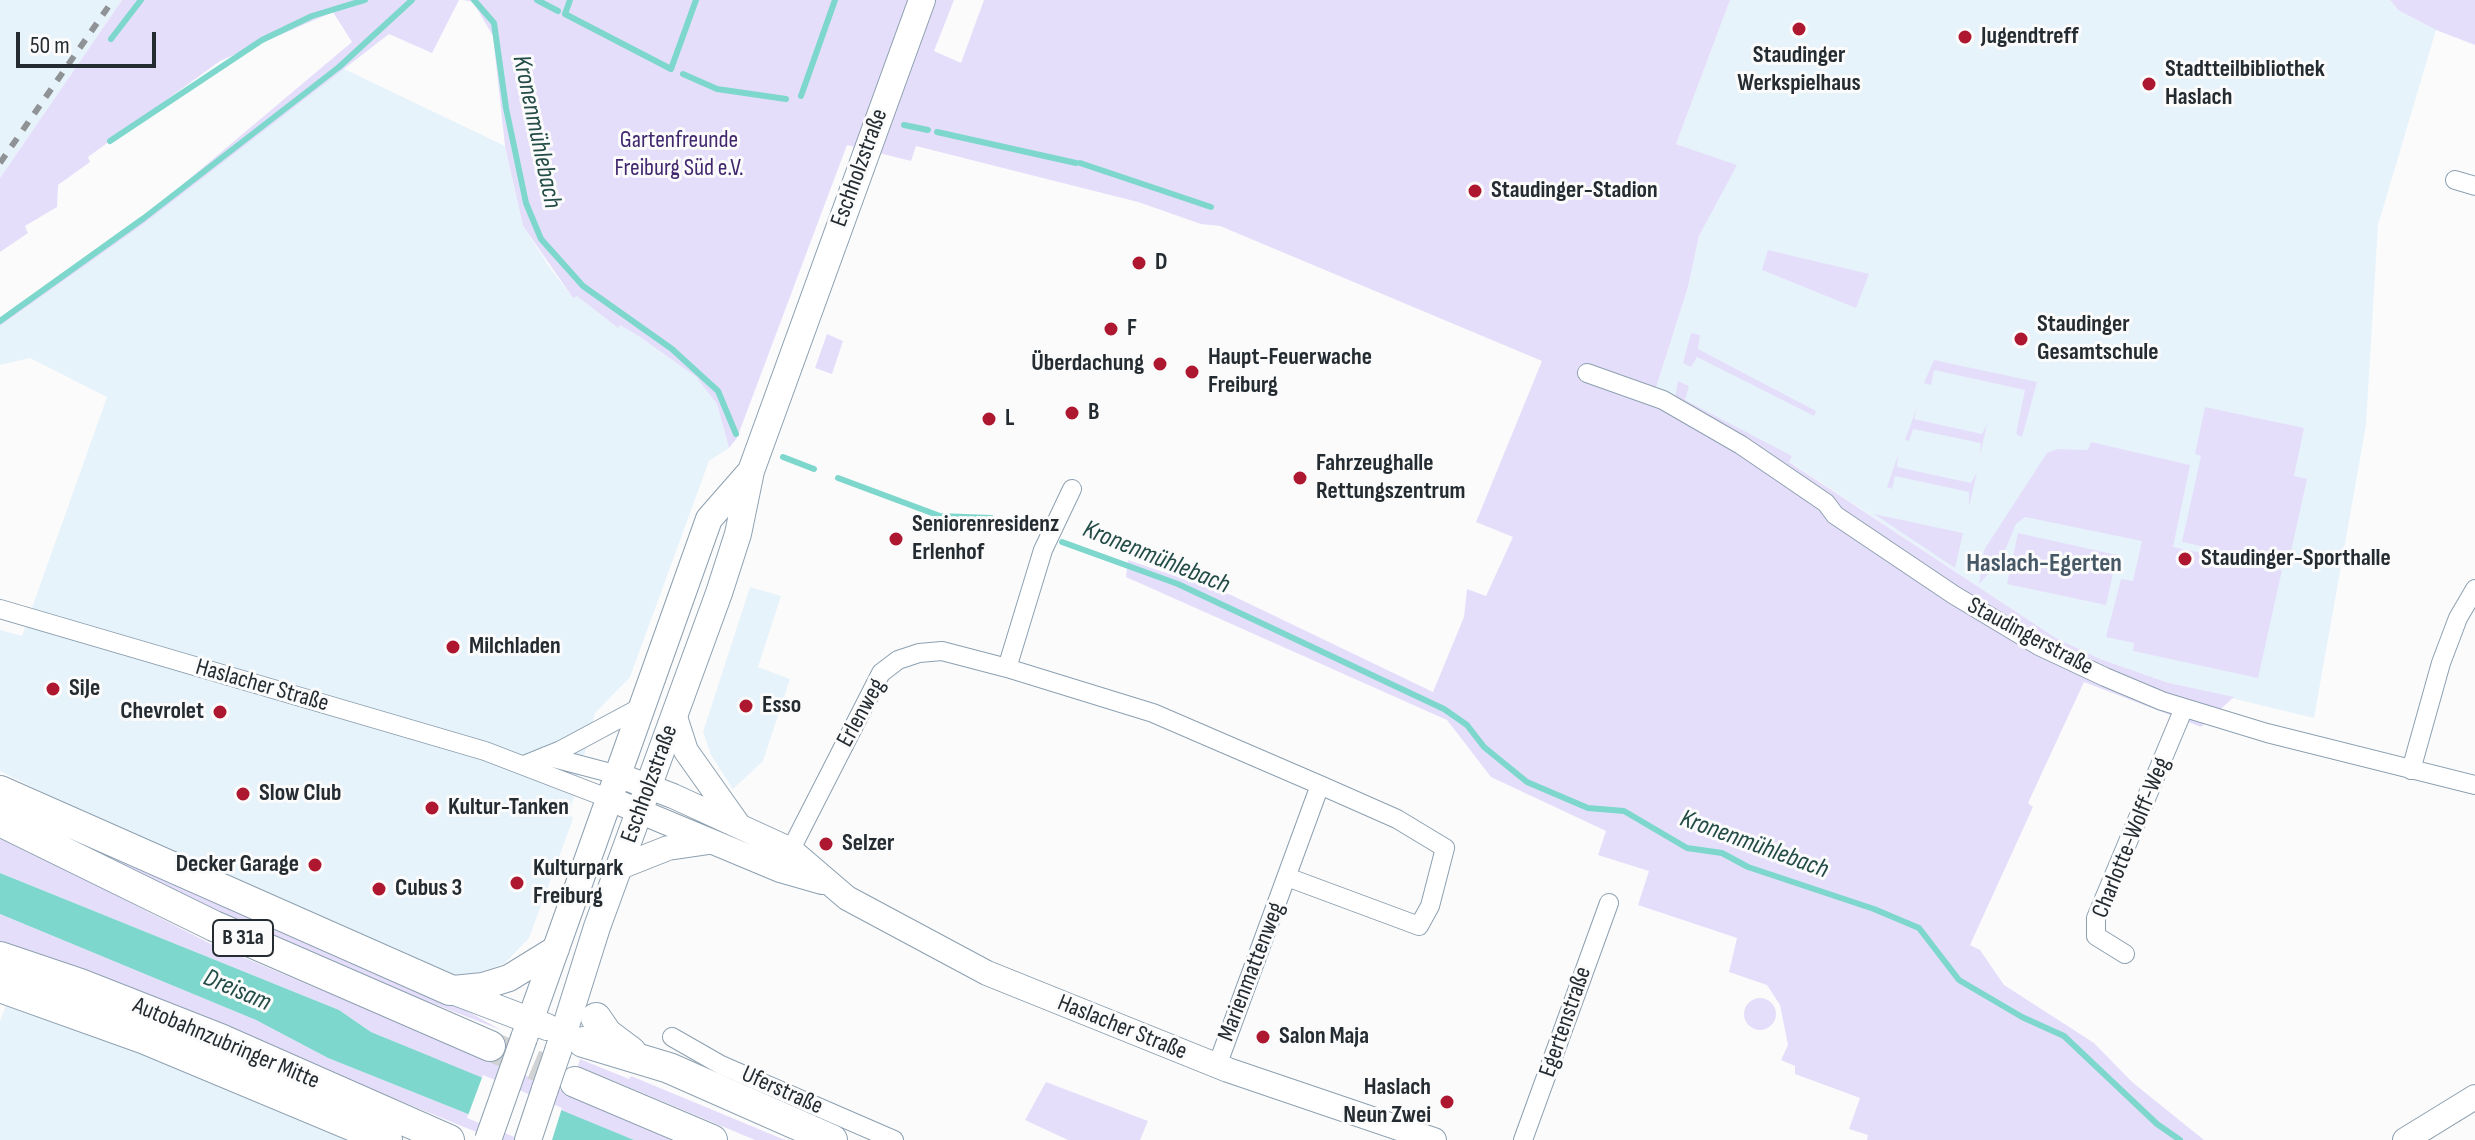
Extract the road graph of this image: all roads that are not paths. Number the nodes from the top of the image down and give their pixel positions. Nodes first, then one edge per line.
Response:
1 (922, 0) edge
2 (2455, 180) dead end
3 (2475, 186) edge
4 (1587, 373) dead end
5 (751, 471) junction
6 (1072, 489) dead end
7 (2475, 589) edge
8 (0, 609) edge
9 (1007, 668) junction
10 (643, 706) junction
11 (2184, 708) junction
12 (675, 717) junction
13 (546, 756) junction
14 (524, 765) junction
15 (2411, 770) junction
16 (1320, 785) junction
17 (2475, 785) edge
18 (614, 787) junction
19 (649, 787) junction
20 (0, 791) edge
21 (640, 812) junction
22 (0, 821) edge
23 (739, 825) junction
24 (712, 842) junction
25 (785, 860) junction
26 (620, 867) junction
27 (1287, 877) junction
28 (1609, 903) dead end
29 (556, 949) junction
30 (2125, 954) dead end
31 (0, 957) edge
32 (0, 987) edge
33 (450, 990) junction
34 (528, 1030) junction
35 (575, 1036) junction
36 (672, 1037) dead end
37 (490, 1046) tunnel mouth
38 (1217, 1066) junction
39 (575, 1082) tunnel mouth
40 (2475, 1097) edge
41 (387, 1140) edge
42 (449, 1140) edge
43 (488, 1140) edge
44 (528, 1140) edge
45 (712, 1140) edge
46 (832, 1140) edge
47 (894, 1140) edge
48 (1434, 1140) edge
49 (1523, 1140) edge
50 (2405, 1140) edge

1 - 5 main road, Eschholzstraße
2 - 3 street
4 - 11 street, Staudingerstraße
5 - 10 main road, Eschholzstraße
5 - 12 main road, Eschholzstraße
6 - 9 street
7 - 15 street
8 - 14 street, Haslacher Straße
9 - 16 street, Erlenweg
9 - 25 street, Erlenweg
10 - 13 street, Eschholzstraße
10 - 18 main road, Eschholzstraße
11 - 15 street, Staudingerstraße
11 - 30 street, Charlotte-Wolff-Weg
12 - 19 main road, Eschholzstraße
12 - 23 street
13 - 14 street
13 - 18 street, Haslacher Straße
14 - 18 street, Haslacher Straße
15 - 17 street, Staudingerstraße
16 - 27 street, Marienmattenweg
16 - 27 street, Marienmattenweg
18 - 19 street, Haslacher Straße
18 - 21 street, Haslacher Straße
18 - 29 main road, Eschholzstraße
19 - 21 main road, Eschholzstraße
19 - 23 street, Haslacher Straße
20 - 33 highway
21 - 24 street, Haslacher Straße
21 - 26 main road, Eschholzstraße
22 - 37 highway, B 31a
23 - 25 street, Haslacher Straße
24 - 25 street, Haslacher Straße
24 - 26 street
25 - 38 street, Haslacher Straße
26 - 35 main road, Eschholzstraße
27 - 38 street, Marienmattenweg
28 - 49 street, Egertenstraße
29 - 33 main road
29 - 34 main road, Eschholzstraße
31 - 42 highway, Autobahnzubringer Mitte
32 - 41 highway
33 - 34 main road
34 - 35 main road
34 - 43 main road, Eschholzstraße, bridge
35 - 44 main road, bridge
35 - 46 highway
36 - 47 street, Uferstraße
38 - 48 street, Haslacher Straße
39 - 45 highway
40 - 50 street

